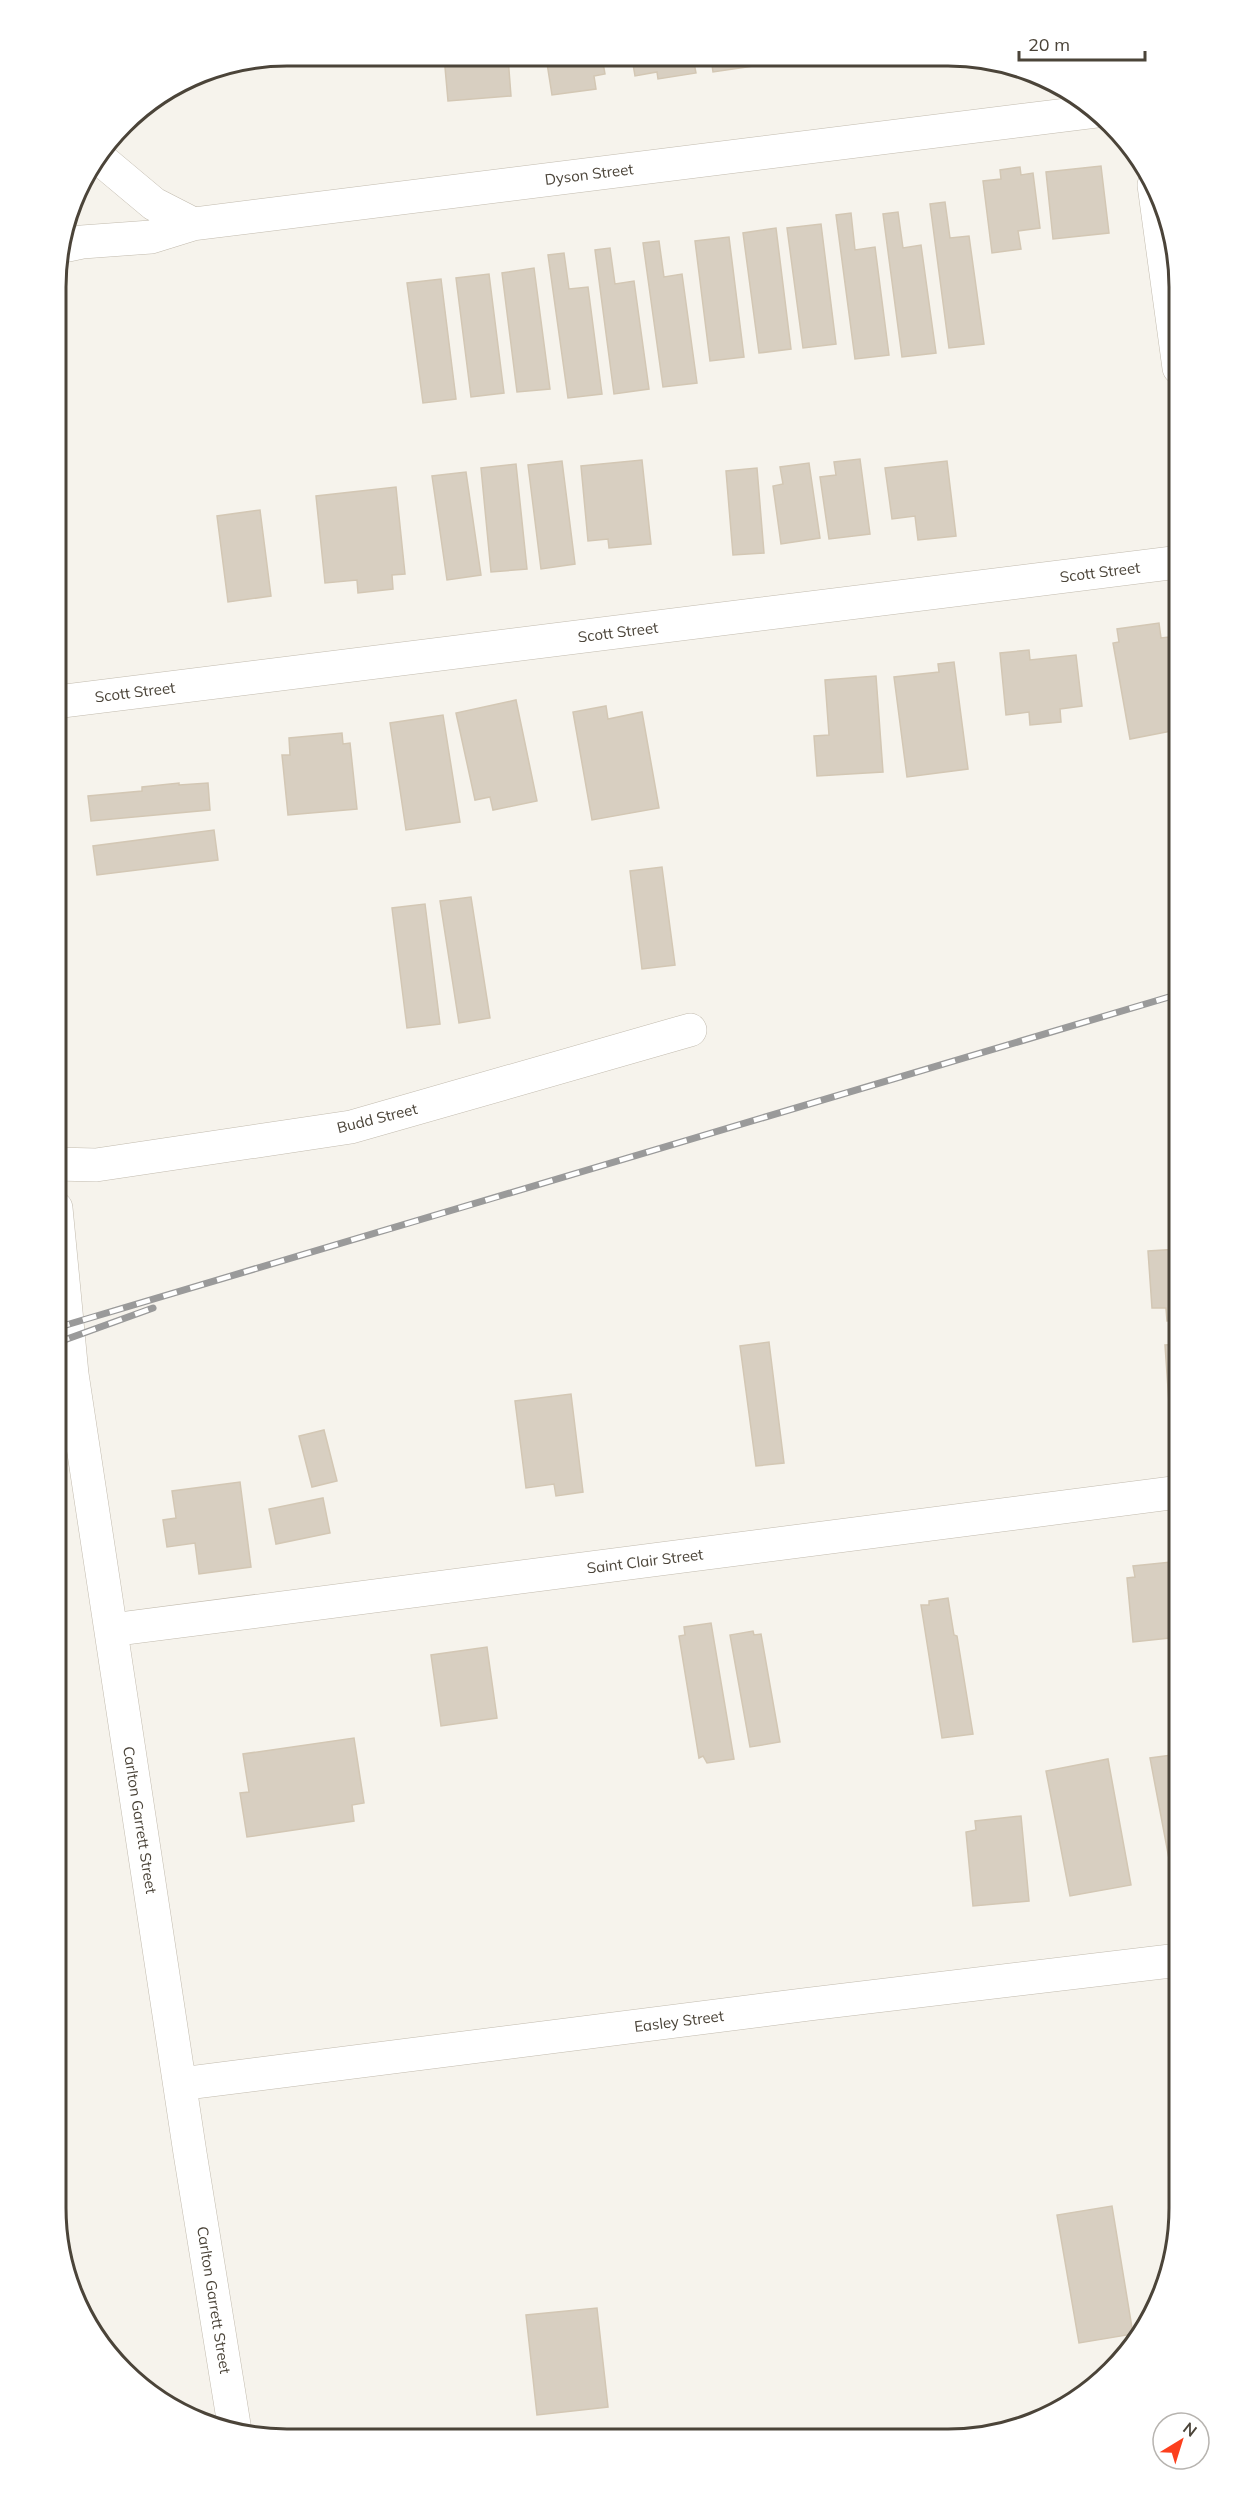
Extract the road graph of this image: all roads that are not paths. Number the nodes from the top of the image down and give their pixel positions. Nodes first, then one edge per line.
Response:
1 (1084, 113) edge
2 (104, 162) edge
3 (193, 224) junction
4 (1159, 224) edge
5 (70, 245) edge
6 (1169, 295) edge
7 (1169, 563) edge
8 (66, 701) edge
9 (690, 1030) dead end
10 (66, 1164) edge
11 (66, 1312) edge
12 (1169, 1493) edge
13 (111, 1630) junction
14 (1169, 1961) edge
15 (180, 2084) junction
16 (234, 2422) edge

1 - 3 street, Dyson Street
2 - 3 street
3 - 5 street
4 - 6 street
7 - 8 street, Scott Street
9 - 10 street, Budd Street
11 - 13 street, Carlton Garrett Street
12 - 13 street, Saint Clair Street
13 - 15 street, Carlton Garrett Street
14 - 15 street, Easley Street
15 - 16 street, Carlton Garrett Street

